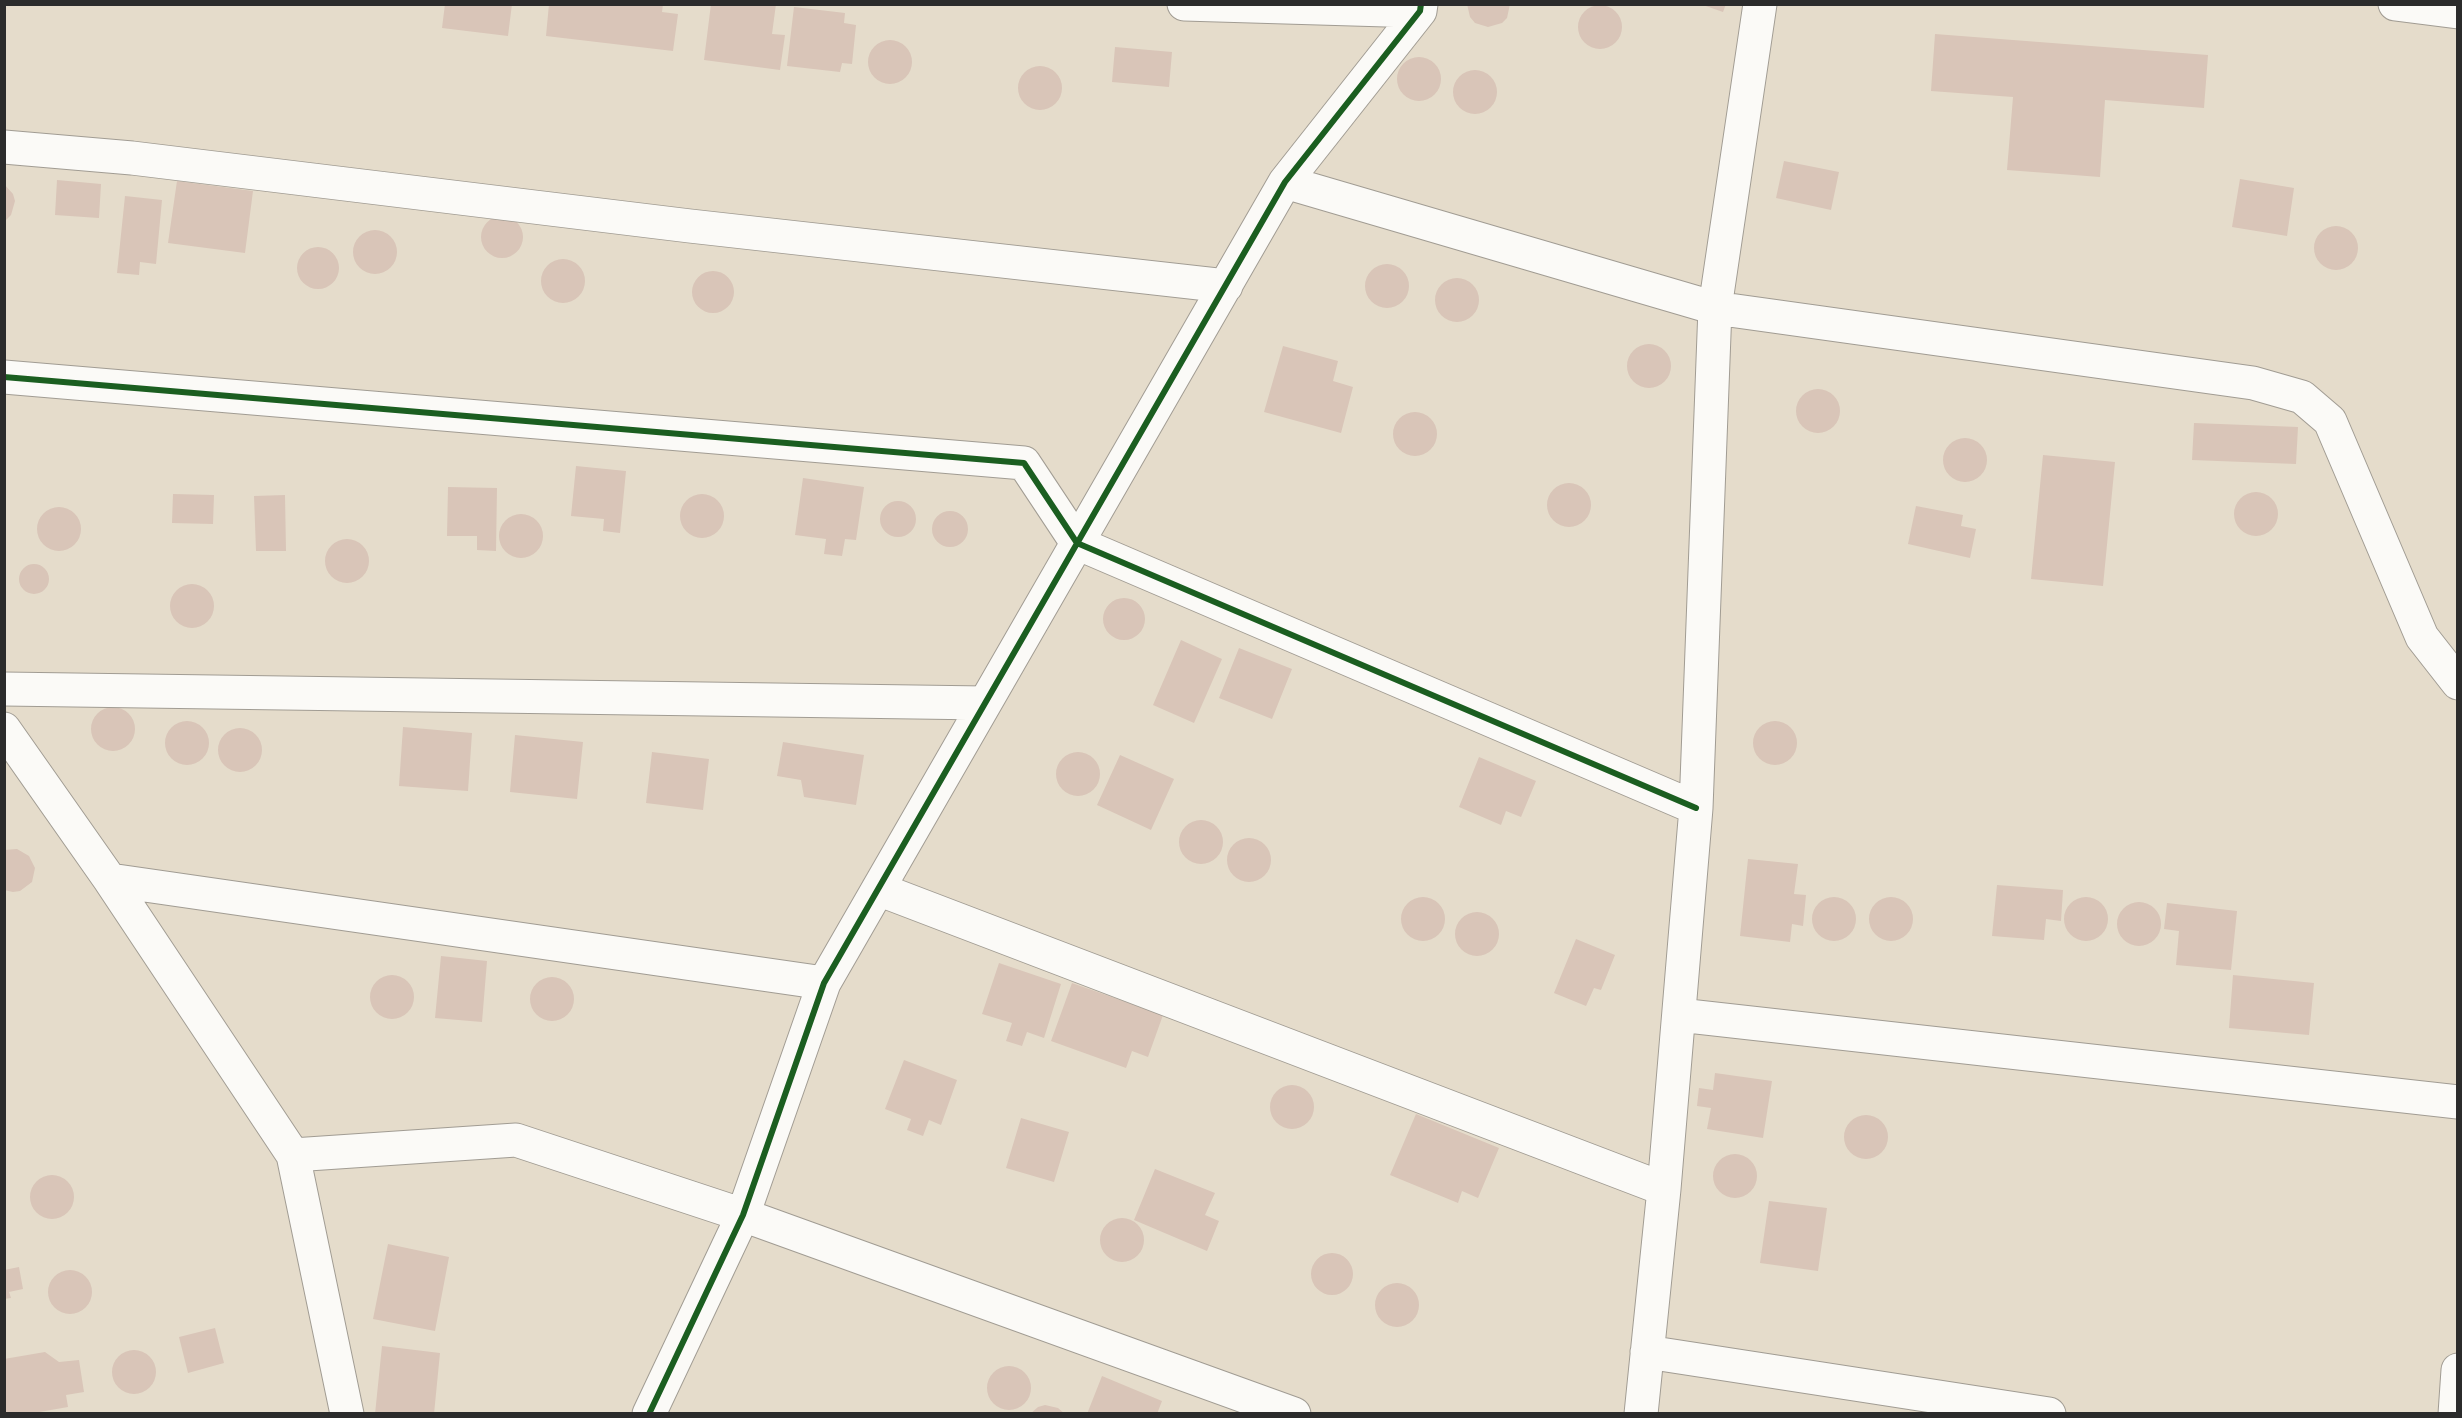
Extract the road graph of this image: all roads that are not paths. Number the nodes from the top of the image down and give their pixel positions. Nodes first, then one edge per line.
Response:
1 (1184, 4) edge
2 (1760, 4) edge
3 (2395, 4) edge
4 (1420, 8) edge
5 (2457, 12) edge
6 (4, 147) edge
7 (1285, 182) junction
8 (1226, 286) junction
9 (1715, 308) junction
10 (4, 377) edge
11 (1077, 543) junction
12 (2457, 682) edge
13 (4, 689) edge
14 (985, 703) junction
15 (4, 729) edge
16 (1696, 808) junction
17 (110, 880) junction
18 (878, 890) junction
19 (824, 983) junction
20 (1679, 1014) junction
21 (2457, 1102) edge
22 (293, 1155) junction
23 (1664, 1189) junction
24 (743, 1215) junction
25 (1647, 1352) junction
26 (2457, 1370) edge
27 (347, 1413) edge
28 (649, 1413) edge
29 (1294, 1413) edge
30 (1641, 1413) edge
31 (2049, 1413) edge
32 (2455, 1413) edge

1 - 4 street
2 - 9 street
3 - 5 street
4 - 7 street
6 - 8 street
7 - 8 street
7 - 9 street
8 - 11 street
9 - 12 street
9 - 16 street
10 - 11 street
11 - 14 street
11 - 16 street
13 - 14 street
14 - 18 street
15 - 17 street
16 - 20 street
17 - 19 street
17 - 22 street
18 - 19 street
18 - 23 street
19 - 24 street
20 - 21 street
20 - 23 street
22 - 24 street
22 - 27 street
23 - 25 street
24 - 28 street
24 - 29 street
25 - 30 street
25 - 31 street
26 - 32 street

